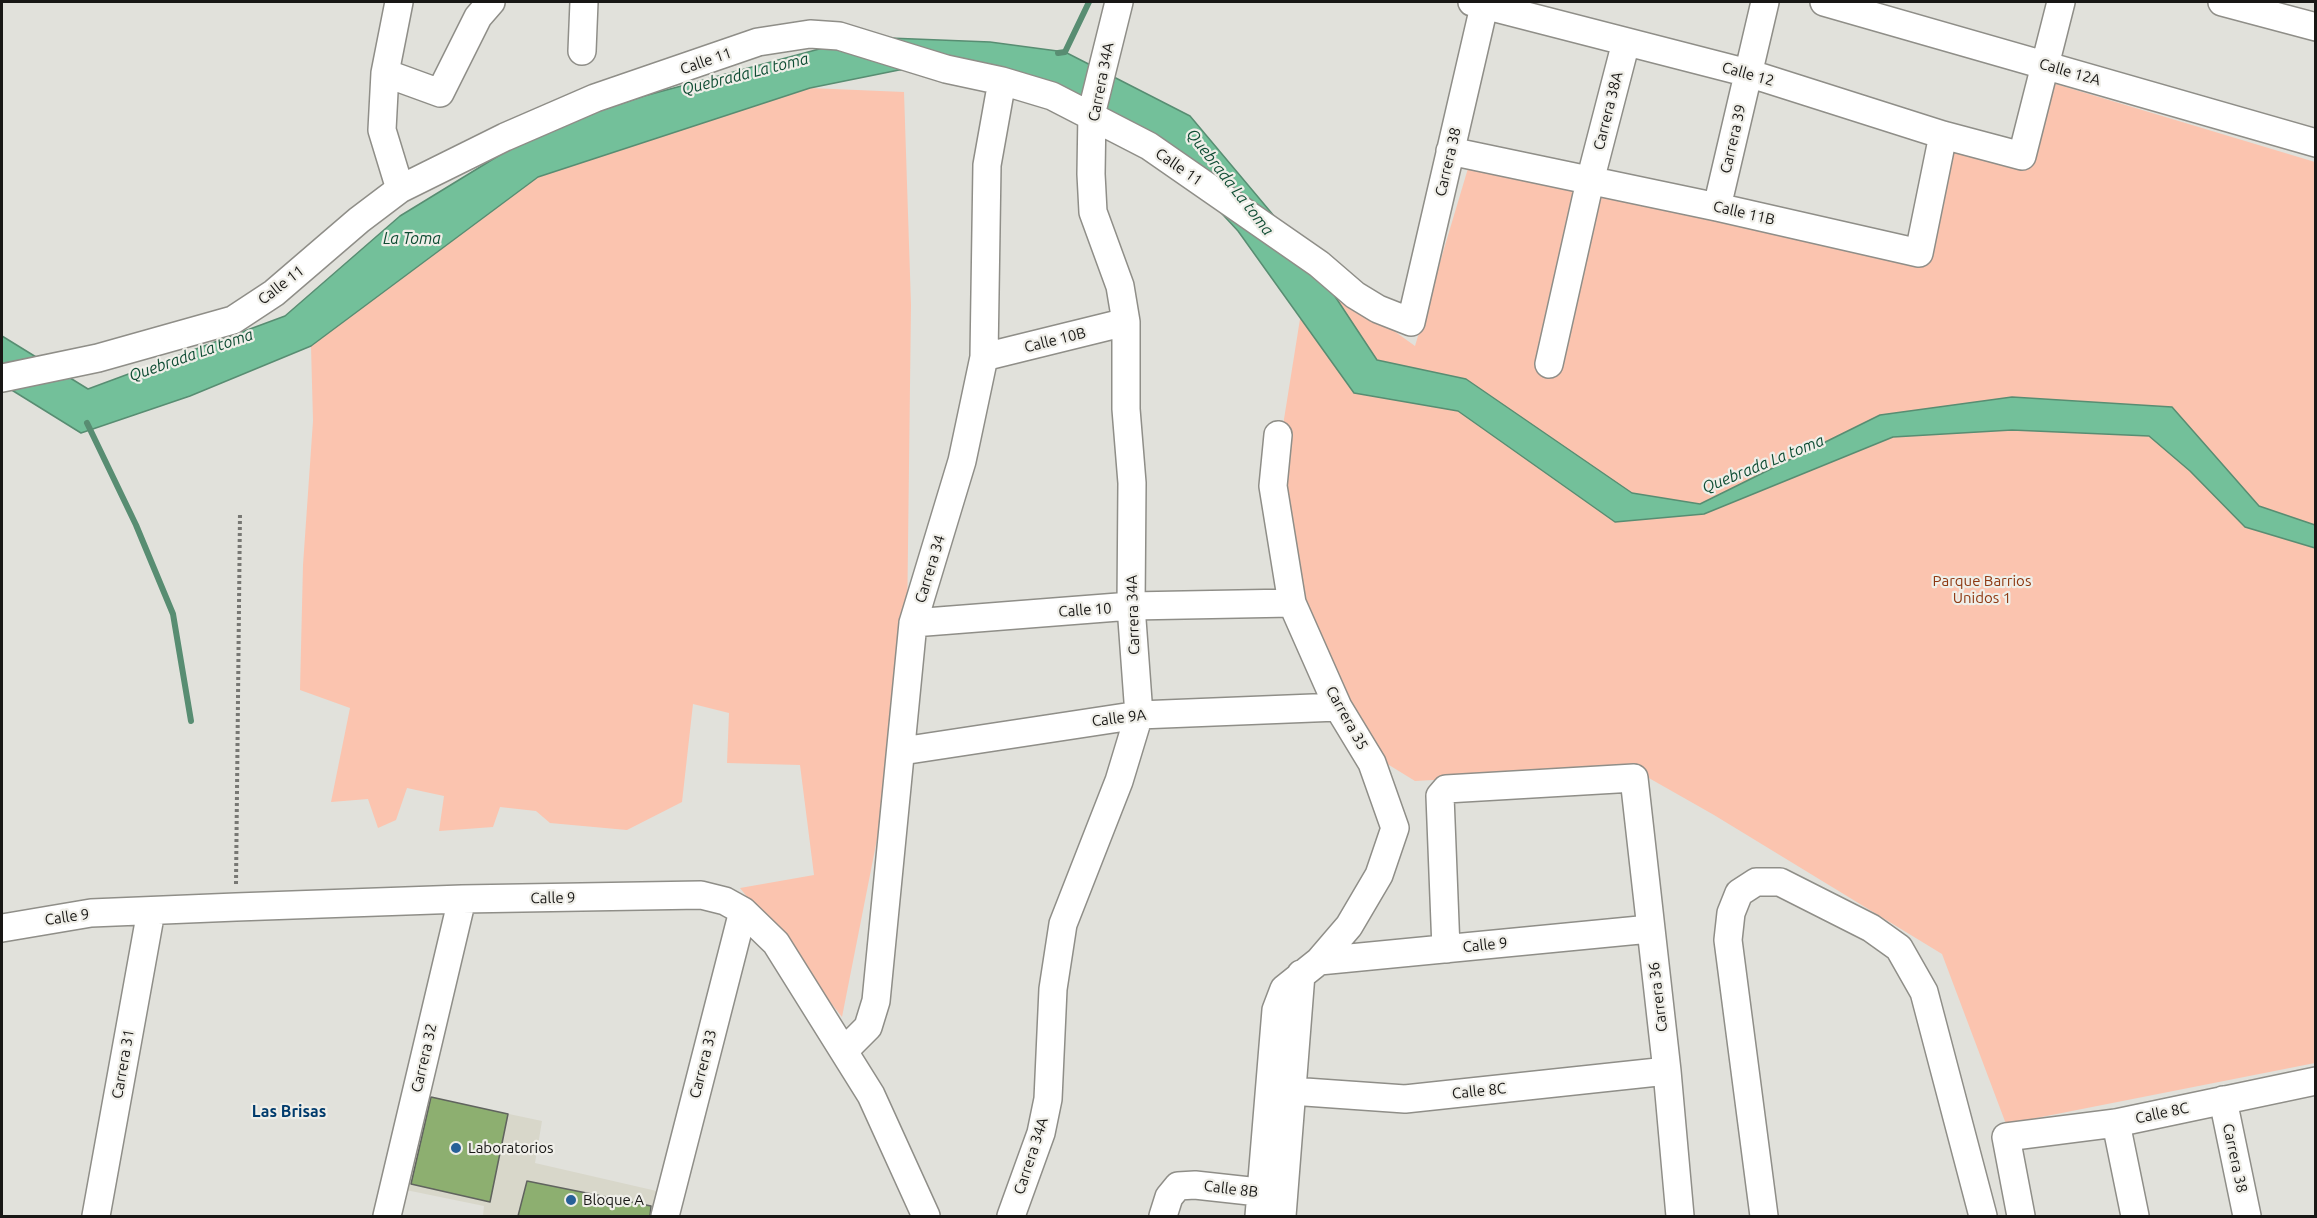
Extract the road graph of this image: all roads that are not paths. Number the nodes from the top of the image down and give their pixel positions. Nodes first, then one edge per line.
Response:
1 (399, 2) edge
2 (491, 2) edge
3 (584, 2) edge
4 (1119, 2) edge
5 (1480, 2) edge
6 (1765, 2) edge
7 (1824, 2) edge
8 (2061, 2) edge
9 (2222, 2) edge
10 (2316, 27) edge
11 (1626, 42) junction
12 (582, 51) dead end
13 (2045, 65) junction
14 (385, 73) junction
15 (1748, 73) junction
16 (1002, 81) junction
17 (1092, 115) junction
18 (1943, 135) junction
19 (2316, 143) edge
20 (1450, 151) junction
21 (1590, 181) junction
22 (400, 189) junction
23 (1717, 207) junction
24 (1126, 322) junction
25 (1411, 322) joint
26 (984, 357) junction
27 (1550, 364) dead end
28 (2, 378) edge
29 (1278, 435) dead end
30 (1292, 603) junction
31 (1131, 606) junction
32 (914, 623) junction
33 (1338, 707) junction
34 (1139, 715) junction
35 (902, 751) junction
36 (462, 899) junction
37 (151, 911) junction
38 (743, 911) junction
39 (2, 928) edge
40 (1650, 929) junction
41 (1446, 949) junction
42 (1310, 968) junction
43 (844, 1051) junction
44 (1667, 1071) junction
45 (2316, 1081) edge
46 (1291, 1091) junction
47 (2223, 1100) junction
48 (2116, 1123) junction
49 (1272, 1205) edge
50 (96, 1216) edge
51 (387, 1216) edge
52 (665, 1216) edge
53 (926, 1216) edge
54 (1011, 1216) edge
55 (1163, 1216) edge
56 (1680, 1216) edge
57 (1764, 1216) edge
58 (1983, 1216) edge
59 (2022, 1216) edge
60 (2135, 1216) edge
61 (2247, 1216) edge

1 - 14 street
2 - 14 street
3 - 12 street
4 - 17 street, Carrera 34A
5 - 11 street, Calle 12
5 - 20 street, Carrera 38
6 - 15 street, Carrera 39
7 - 13 street, Calle 12A
8 - 13 street
9 - 10 street
11 - 15 street, Calle 12
11 - 21 street, Carrera 38A
13 - 18 street, Calle 12
13 - 19 street, Calle 12A
14 - 22 street
15 - 18 street, Calle 12
15 - 23 street, Carrera 39
16 - 17 street, Calle 11
16 - 22 street, Calle 11
16 - 26 street, Carrera 34
17 - 24 street, Carrera 34A
17 - 25 street, Calle 11
18 - 23 street, Calle 11B
20 - 21 street, Calle 11B
20 - 25 street, Carrera 38
21 - 23 street, Calle 11B
21 - 27 street, Carrera 38A
22 - 28 street, Calle 11
24 - 26 street, Calle 10B
24 - 31 street, Carrera 34A
26 - 32 street, Carrera 34
29 - 30 street, Carrera 35
30 - 31 street, Calle 10
30 - 33 street, Carrera 35
31 - 32 street, Calle 10
31 - 34 street, Carrera 34A
32 - 35 street, Carrera 34
33 - 34 street, Calle 9A
33 - 42 street, Carrera 35
34 - 35 street, Calle 9A
34 - 54 street, Carrera 34A
35 - 43 street, Carrera 34
36 - 37 street, Calle 9
36 - 38 street, Calle 9
36 - 51 street, Carrera 32
37 - 39 street, Calle 9
37 - 50 street, Carrera 31
38 - 43 street, Calle 9
38 - 52 street, Carrera 33
40 - 41 street, Calle 9
40 - 41 street, Carrera 36
40 - 44 street, Carrera 36
41 - 42 street, Calle 9
42 - 46 street
42 - 49 street, Carrera 35
43 - 53 street, Calle 9
44 - 46 street, Calle 8C
44 - 56 street, Carrera 36
45 - 47 street, Calle 8C
46 - 49 street
47 - 48 street, Calle 8C
47 - 61 street, Carrera 38
48 - 59 street, Calle 8C
48 - 60 street
49 - 55 street, Calle 8B
57 - 58 street

